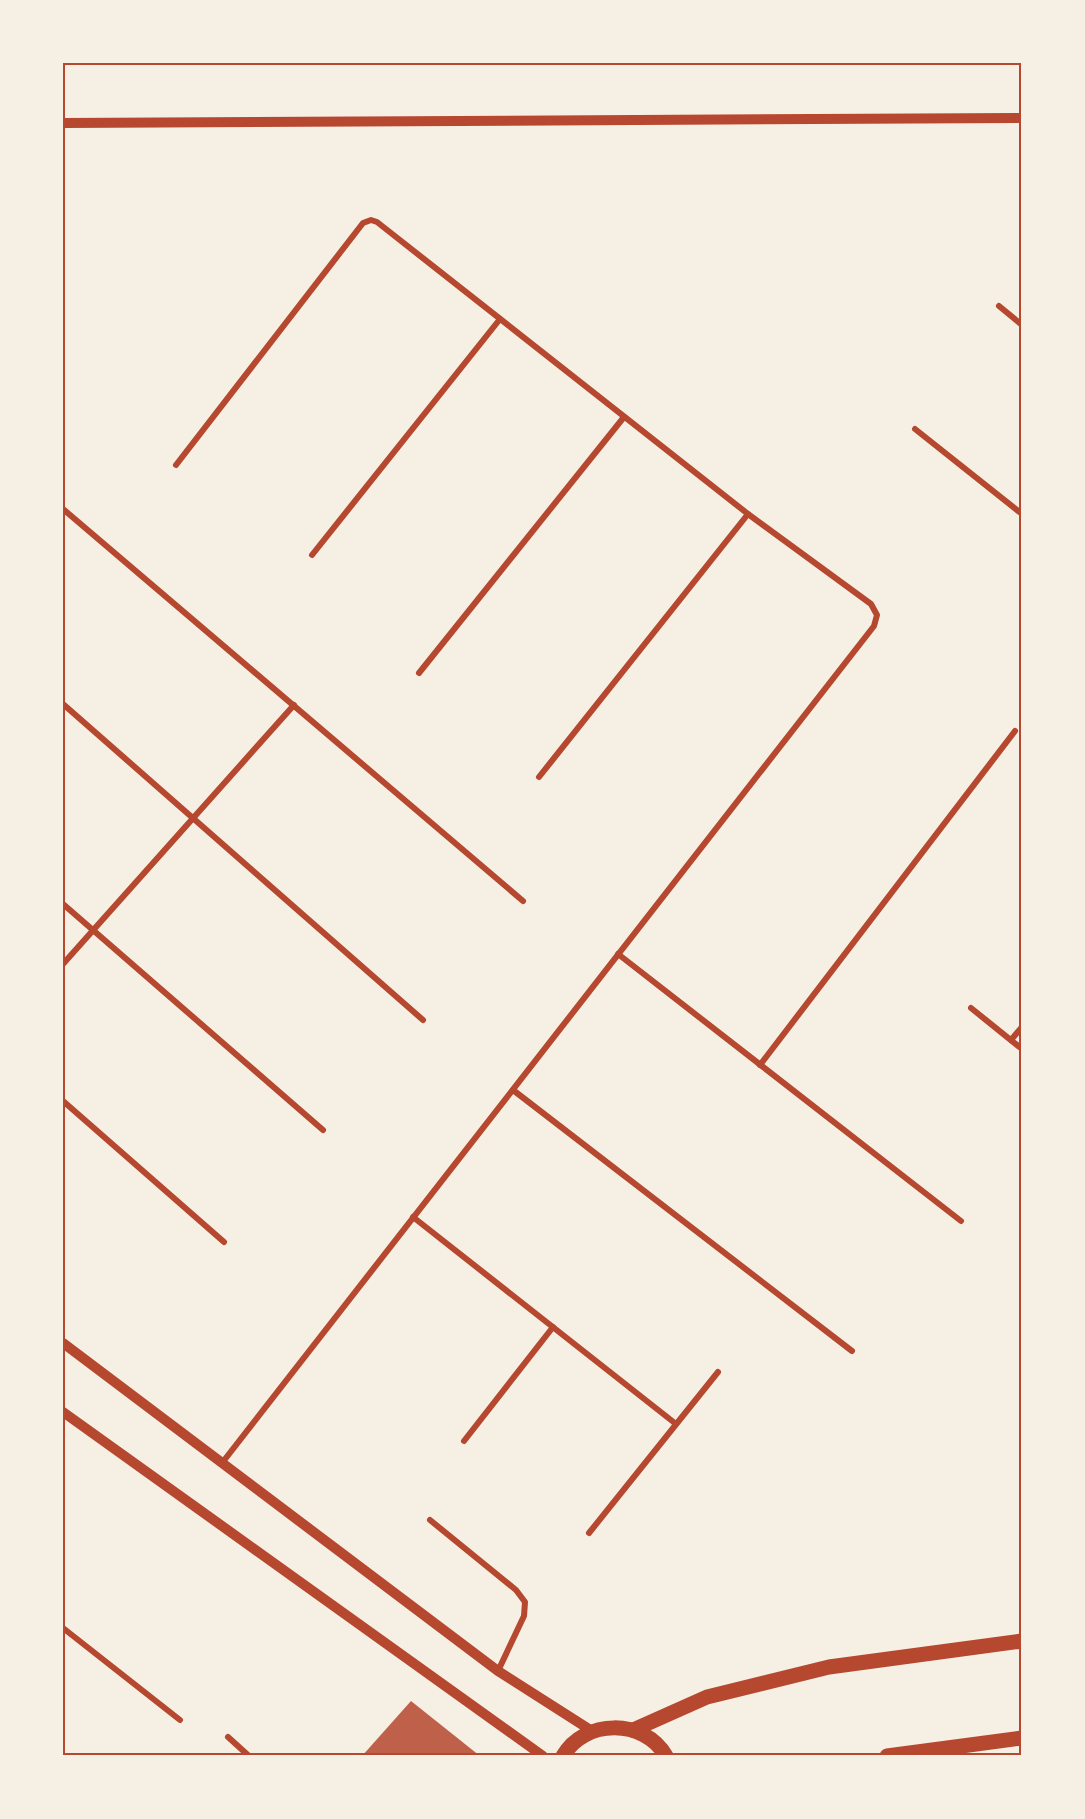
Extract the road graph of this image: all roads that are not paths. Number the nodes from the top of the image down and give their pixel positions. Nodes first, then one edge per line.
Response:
1 (1022, 118) edge
2 (63, 123) edge
3 (999, 306) dead end
4 (500, 319) junction
5 (1022, 325) edge
6 (624, 417) junction
7 (915, 429) dead end
8 (176, 465) dead end
9 (63, 509) edge
10 (748, 514) junction
11 (1022, 514) edge
12 (312, 555) dead end
13 (419, 673) dead end
14 (63, 704) edge
15 (294, 705) junction
16 (1015, 731) dead end
17 (539, 777) dead end
18 (193, 818) junction
19 (523, 901) dead end
20 (63, 904) edge
21 (93, 930) junction
22 (618, 954) junction
23 (63, 964) edge
24 (971, 1008) dead end
25 (423, 1020) dead end
26 (1022, 1027) edge
27 (1011, 1040) junction
28 (1022, 1048) edge
29 (760, 1065) junction
30 (513, 1090) junction
31 (63, 1101) edge
32 (323, 1130) dead end
33 (413, 1217) junction
34 (961, 1221) dead end
35 (224, 1242) dead end
36 (553, 1328) junction
37 (63, 1343) edge
38 (852, 1351) dead end
39 (718, 1372) dead end
40 (63, 1412) edge
41 (676, 1424) junction
42 (464, 1442) dead end
43 (222, 1463) junction
44 (430, 1520) dead end
45 (589, 1533) dead end
46 (63, 1628) edge
47 (1022, 1641) edge
48 (498, 1671) junction
49 (180, 1720) dead end
50 (633, 1730) junction
51 (592, 1731) junction
52 (228, 1737) dead end
53 (1022, 1738) edge
54 (249, 1756) edge
55 (543, 1756) edge
56 (563, 1756) edge
57 (666, 1756) edge
58 (887, 1756) edge

1 - 2 street
3 - 5 street
4 - 6 street
4 - 8 street
4 - 12 street
6 - 10 street
6 - 13 street
7 - 11 street
9 - 15 street
10 - 17 street
10 - 22 street
14 - 18 street
15 - 18 street
15 - 19 street
16 - 29 street
18 - 21 street
18 - 25 street
20 - 21 street
21 - 23 street
21 - 32 street
22 - 29 street
22 - 30 street
24 - 27 street
26 - 27 street
27 - 28 street
29 - 34 street
30 - 33 street
30 - 38 street
31 - 35 street
33 - 36 street
33 - 43 street
36 - 41 street
36 - 42 street
37 - 43 street
39 - 41 street
40 - 55 street
41 - 45 street
43 - 48 street
44 - 48 street
46 - 49 street
47 - 50 main road
48 - 51 street
50 - 51 main road
50 - 57 main road
51 - 56 main road
52 - 54 street
53 - 58 main road

